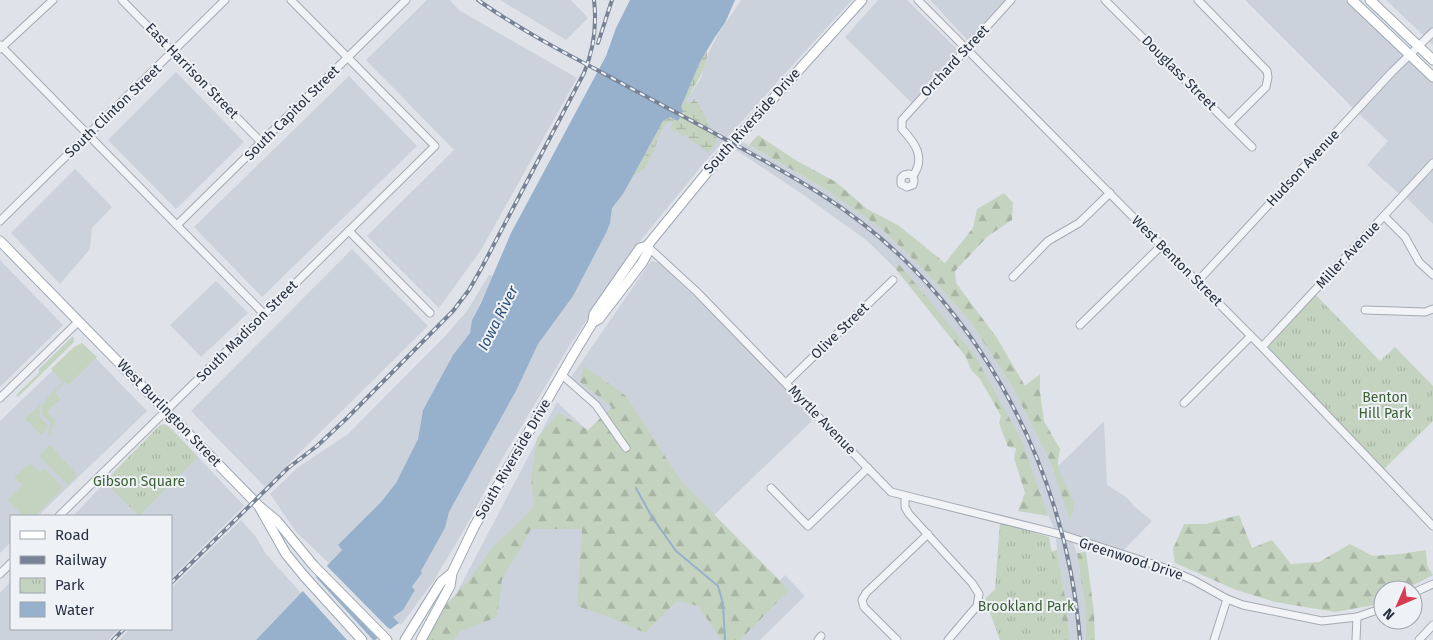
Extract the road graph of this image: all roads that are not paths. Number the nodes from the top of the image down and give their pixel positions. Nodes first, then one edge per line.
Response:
1 (53, 0) edge
2 (122, 0) edge
3 (225, 0) edge
4 (291, 0) edge
5 (406, 0) edge
6 (862, 0) edge
7 (918, 0) edge
8 (1011, 0) edge
9 (1106, 0) edge
10 (1198, 0) edge
11 (1352, 0) edge
12 (1370, 0) edge
13 (1433, 32) edge
14 (1418, 46) junction
15 (1, 47) edge
16 (967, 48) junction
17 (173, 52) junction
18 (1409, 55) junction
19 (347, 58) junction
20 (1433, 60) edge
21 (1433, 77) edge
22 (1229, 124) junction
23 (88, 134) junction
24 (261, 142) junction
25 (1252, 147) dead end
26 (1433, 163) edge
27 (913, 176) dead end
28 (1110, 193) junction
29 (1384, 216) junction
30 (0, 221) edge
31 (178, 225) junction
32 (349, 231) junction
33 (0, 241) edge
34 (647, 246) junction
35 (1161, 246) junction
36 (1433, 275) edge
37 (1013, 277) dead end
38 (893, 280) dead end
39 (1197, 282) junction
40 (1433, 309) edge
41 (1365, 310) dead end
42 (430, 313) dead end
43 (264, 314) junction
44 (79, 321) junction
45 (1080, 324) dead end
46 (1251, 336) junction
47 (1262, 347) junction
48 (562, 375) junction
49 (786, 383) junction
50 (0, 398) edge
51 (1184, 403) dead end
52 (167, 410) junction
53 (626, 448) dead end
54 (868, 468) junction
55 (771, 488) dead end
56 (905, 496) junction
57 (259, 506) junction
58 (60, 515) edge
59 (1433, 526) edge
60 (928, 534) junction
61 (10, 564) edge
62 (452, 573) junction
63 (0, 574) edge
64 (1227, 599) junction
65 (1373, 611) edge
66 (1357, 617) junction
67 (1433, 625) edge
68 (387, 639) edge
69 (362, 640) edge
70 (405, 640) edge
71 (421, 640) edge
72 (897, 640) edge
73 (948, 640) edge
74 (1214, 640) edge
75 (1356, 640) edge
76 (1419, 640) edge

1 - 15 street
2 - 17 street, East Harrison Street
3 - 17 street, South Clinton Street
4 - 19 street
5 - 19 street, South Capitol Street
6 - 34 main road, South Riverside Drive
7 - 16 street, West Benton Street
8 - 16 street, Orchard Street
9 - 22 street, Douglass Street
10 - 22 street
11 - 18 main road
12 - 14 main road
13 - 14 street, Hudson Avenue
14 - 18 street, Hudson Avenue
14 - 20 main road
15 - 23 street
16 - 27 street, Orchard Street
16 - 28 street, West Benton Street
17 - 23 street, South Clinton Street
17 - 24 street, East Harrison Street
18 - 21 main road
18 - 39 street, Hudson Avenue
19 - 24 street, South Capitol Street
19 - 32 street, South Madison Street
22 - 25 street, Douglass Street
23 - 30 street, South Clinton Street
23 - 31 street
24 - 31 street, South Capitol Street
26 - 29 street, Miller Avenue
28 - 35 street, West Benton Street
28 - 37 street
29 - 36 street
29 - 47 street, Miller Avenue
31 - 43 street
32 - 42 street
32 - 43 street, South Madison Street
33 - 44 main road, West Burlington Street
34 - 48 main road, South Riverside Drive
34 - 49 street, Myrtle Avenue
35 - 39 street, West Benton Street
35 - 45 street
38 - 49 street, Olive Street
39 - 46 street, West Benton Street
40 - 41 street
43 - 52 street, South Madison Street
44 - 50 street
44 - 52 main road, West Burlington Street
46 - 47 street, West Benton Street
46 - 51 street
47 - 59 street, West Benton Street
48 - 53 street
48 - 62 main road, South Riverside Drive
49 - 54 street, Myrtle Avenue
52 - 57 main road, West Burlington Street
52 - 58 street, South Madison Street
54 - 55 street
54 - 56 street, Myrtle Avenue
56 - 60 street
56 - 64 street, Greenwood Drive
57 - 68 main road, West Burlington Street
57 - 69 main road, West Burlington Street
60 - 72 street
60 - 73 street
61 - 63 street
62 - 70 main road, South Riverside Drive
62 - 71 main road, South Riverside Drive
64 - 66 street, Greenwood Drive
64 - 74 street
65 - 66 street, Greenwood Drive
66 - 75 street
67 - 76 street

